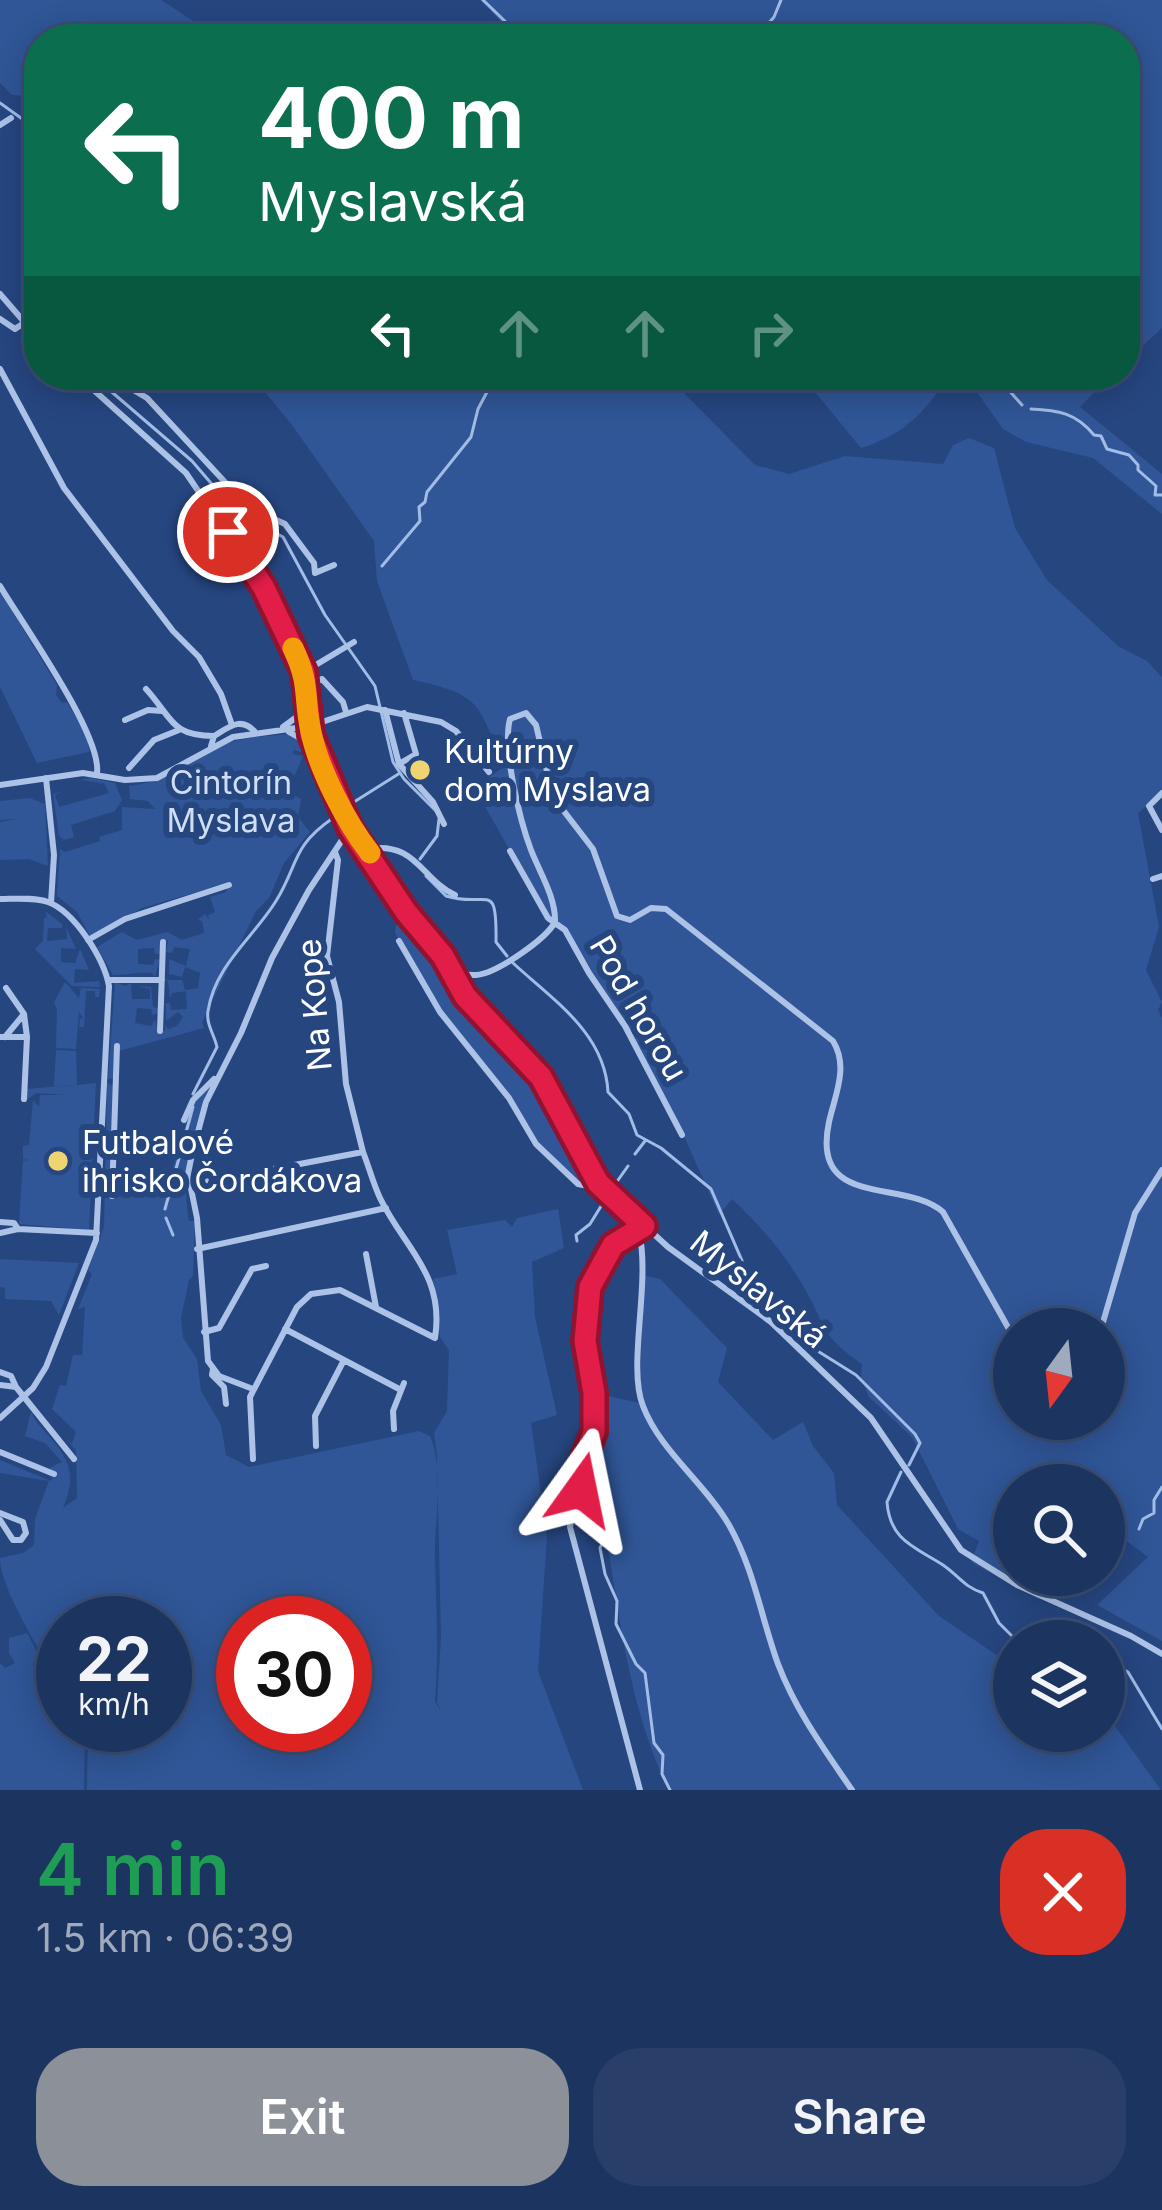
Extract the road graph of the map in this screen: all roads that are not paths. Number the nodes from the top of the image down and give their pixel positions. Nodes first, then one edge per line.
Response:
1 (11, 118) dead end
2 (0, 125) edge
3 (0, 294) edge
4 (0, 319) edge
5 (24, 323) joint
6 (0, 369) edge
7 (93, 390) edge
8 (133, 390) edge
9 (235, 498) junction
10 (220, 512) junction
11 (334, 565) dead end
12 (0, 586) edge
13 (354, 642) dead end
14 (304, 672) junction
15 (146, 689) dead end
16 (309, 689) junction
17 (381, 709) junction
18 (162, 711) junction
19 (346, 712) junction
20 (404, 713) junction
21 (125, 720) dead end
22 (232, 725) junction
23 (310, 726) junction
24 (179, 730) junction
25 (280, 730) junction
26 (255, 732) junction
27 (213, 741) junction
28 (318, 750) junction
29 (95, 752) junction
30 (399, 764) junction
31 (129, 768) dead end
32 (83, 772) junction
33 (489, 772) dead end
34 (97, 773) junction
35 (63, 775) junction
36 (46, 778) junction
37 (22, 782) junction
38 (0, 785) edge
39 (1162, 793) edge
40 (48, 796) junction
41 (444, 824) dead end
42 (350, 828) junction
43 (1162, 830) edge
44 (368, 849) junction
45 (510, 850) dead end
46 (335, 852) junction
47 (229, 886) dead end
48 (455, 895) dead end
49 (0, 899) edge
50 (51, 903) junction
51 (555, 922) junction
52 (86, 940) junction
53 (399, 941) dead end
54 (163, 942) dead end
55 (447, 963) junction
56 (471, 976) junction
57 (108, 980) junction
58 (162, 980) junction
59 (6, 988) dead end
60 (465, 996) junction
61 (24, 1014) junction
62 (160, 1031) dead end
63 (2, 1036) edge
64 (27, 1037) junction
65 (116, 1046) dead end
66 (220, 1072) junction
67 (104, 1081) junction
68 (116, 1082) junction
69 (24, 1099) dead end
70 (184, 1120) dead end
71 (682, 1136) dead end
72 (363, 1152) junction
73 (1162, 1170) edge
74 (598, 1183) junction
75 (189, 1185) junction
76 (112, 1196) dead end
77 (386, 1208) junction
78 (0, 1222) edge
79 (18, 1229) junction
80 (641, 1229) junction
81 (0, 1233) edge
82 (97, 1233) junction
83 (197, 1249) junction
84 (366, 1254) dead end
85 (266, 1266) dead end
86 (376, 1307) junction
87 (997, 1308) edge
88 (1107, 1308) edge
89 (285, 1329) junction
90 (204, 1332) junction
91 (344, 1360) junction
92 (213, 1369) junction
93 (0, 1372) edge
94 (0, 1385) edge
95 (16, 1387) junction
96 (253, 1389) junction
97 (23, 1397) junction
98 (226, 1404) dead end
99 (0, 1418) edge
100 (394, 1429) dead end
101 (316, 1446) dead end
102 (0, 1452) edge
103 (74, 1459) dead end
104 (253, 1459) dead end
105 (54, 1474) dead end
106 (0, 1516) edge
107 (1162, 1654) edge
108 (640, 1790) edge
109 (853, 1790) edge

1 - 2 street
3 - 5 street
4 - 5 street
6 - 22 street
7 - 10 street, Myslavská
8 - 9 street
9 - 10 street
9 - 11 street
10 - 14 street, Myslavská
12 - 29 street
13 - 14 street
14 - 16 street, Myslavská
15 - 18 street
16 - 19 street
16 - 23 street, Myslavská
16 - 25 street
17 - 19 street
17 - 20 street
17 - 30 street
18 - 21 street
18 - 24 street
19 - 23 street
20 - 30 street
20 - 33 street
22 - 26 street
22 - 27 street
23 - 25 street
23 - 28 street, Myslavská
24 - 27 street
24 - 31 street
25 - 26 street
25 - 28 street
26 - 27 street
27 - 34 street
28 - 42 street, Myslavská
29 - 32 street
29 - 34 street
30 - 41 street
32 - 34 street
32 - 35 street
35 - 36 street
35 - 40 street
36 - 37 street
36 - 40 street
37 - 38 street
37 - 40 street
39 - 43 street
40 - 50 street
42 - 44 street, Myslavská
42 - 46 street
44 - 48 street
44 - 55 street, Myslavská
45 - 51 street, Pod horou
46 - 66 street
46 - 72 street, Na Kope
47 - 52 street
49 - 50 street
50 - 52 street
51 - 56 street
51 - 71 street, Pod horou
51 - 87 street
52 - 57 street
53 - 74 street
54 - 58 street
55 - 56 street
55 - 60 street, Myslavská
56 - 60 street
57 - 58 street
57 - 67 street
58 - 62 street
59 - 61 street
60 - 74 street, Myslavská
61 - 63 street
61 - 64 street
63 - 64 street
64 - 69 street
65 - 68 street
66 - 70 street
66 - 75 street
67 - 68 street
67 - 82 street
68 - 76 street
72 - 75 street
72 - 77 street, Na Kope
73 - 88 street
74 - 80 street, Myslavská
75 - 83 street
77 - 83 street
77 - 86 street, Na Kope
78 - 79 street
79 - 81 street
79 - 82 street
80 - 107 street, Myslavská
80 - 108 street
80 - 109 street
82 - 97 street
83 - 90 street
84 - 86 street
85 - 90 street
86 - 89 street
89 - 91 street
89 - 96 street
90 - 92 street
91 - 100 street
91 - 101 street
92 - 96 street
92 - 98 street
93 - 95 street
94 - 95 street
95 - 97 street
96 - 104 street
97 - 99 street
97 - 103 street
102 - 105 street
106 - 106 street

